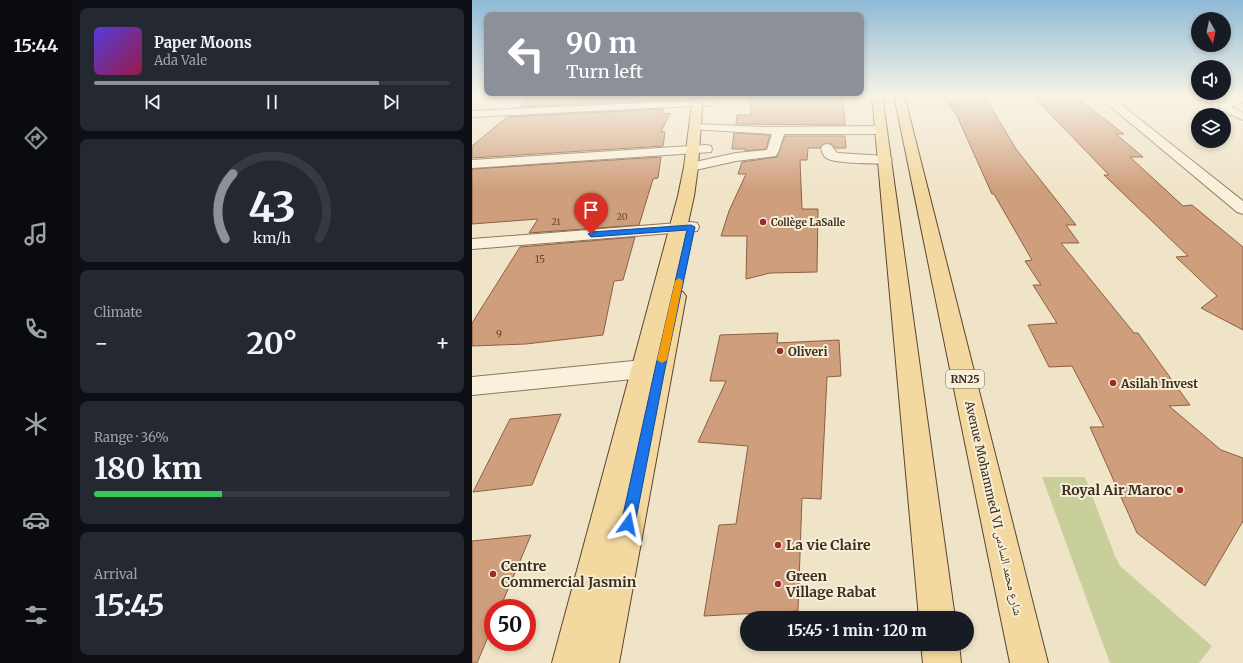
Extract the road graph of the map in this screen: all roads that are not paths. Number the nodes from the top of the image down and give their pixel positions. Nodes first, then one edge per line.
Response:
1 (701, 126) edge
2 (881, 126) edge
3 (907, 126) edge
4 (1139, 126) edge
5 (881, 130) junction
6 (779, 131) junction
7 (828, 140) junction
8 (700, 147) junction
9 (885, 160) junction
10 (472, 164) edge
11 (1243, 209) edge
12 (684, 227) junction
13 (472, 244) edge
14 (651, 369) junction
15 (472, 386) edge
16 (936, 611) edge
17 (941, 651) edge
18 (571, 663) edge
19 (600, 663) edge
20 (942, 663) edge
21 (1029, 663) edge

1 - 8 main road
2 - 5 main road
3 - 21 main road, Avenue Mohammed VI شارع محمد السادس / RN25
4 - 11 street
5 - 7 street
5 - 9 main road
6 - 7 street
6 - 8 street
6 - 8 street
7 - 9 street
8 - 10 street
8 - 12 main road
9 - 16 main road
12 - 13 street
12 - 14 main road
14 - 15 street
14 - 18 main road
14 - 19 main road
17 - 20 main road

